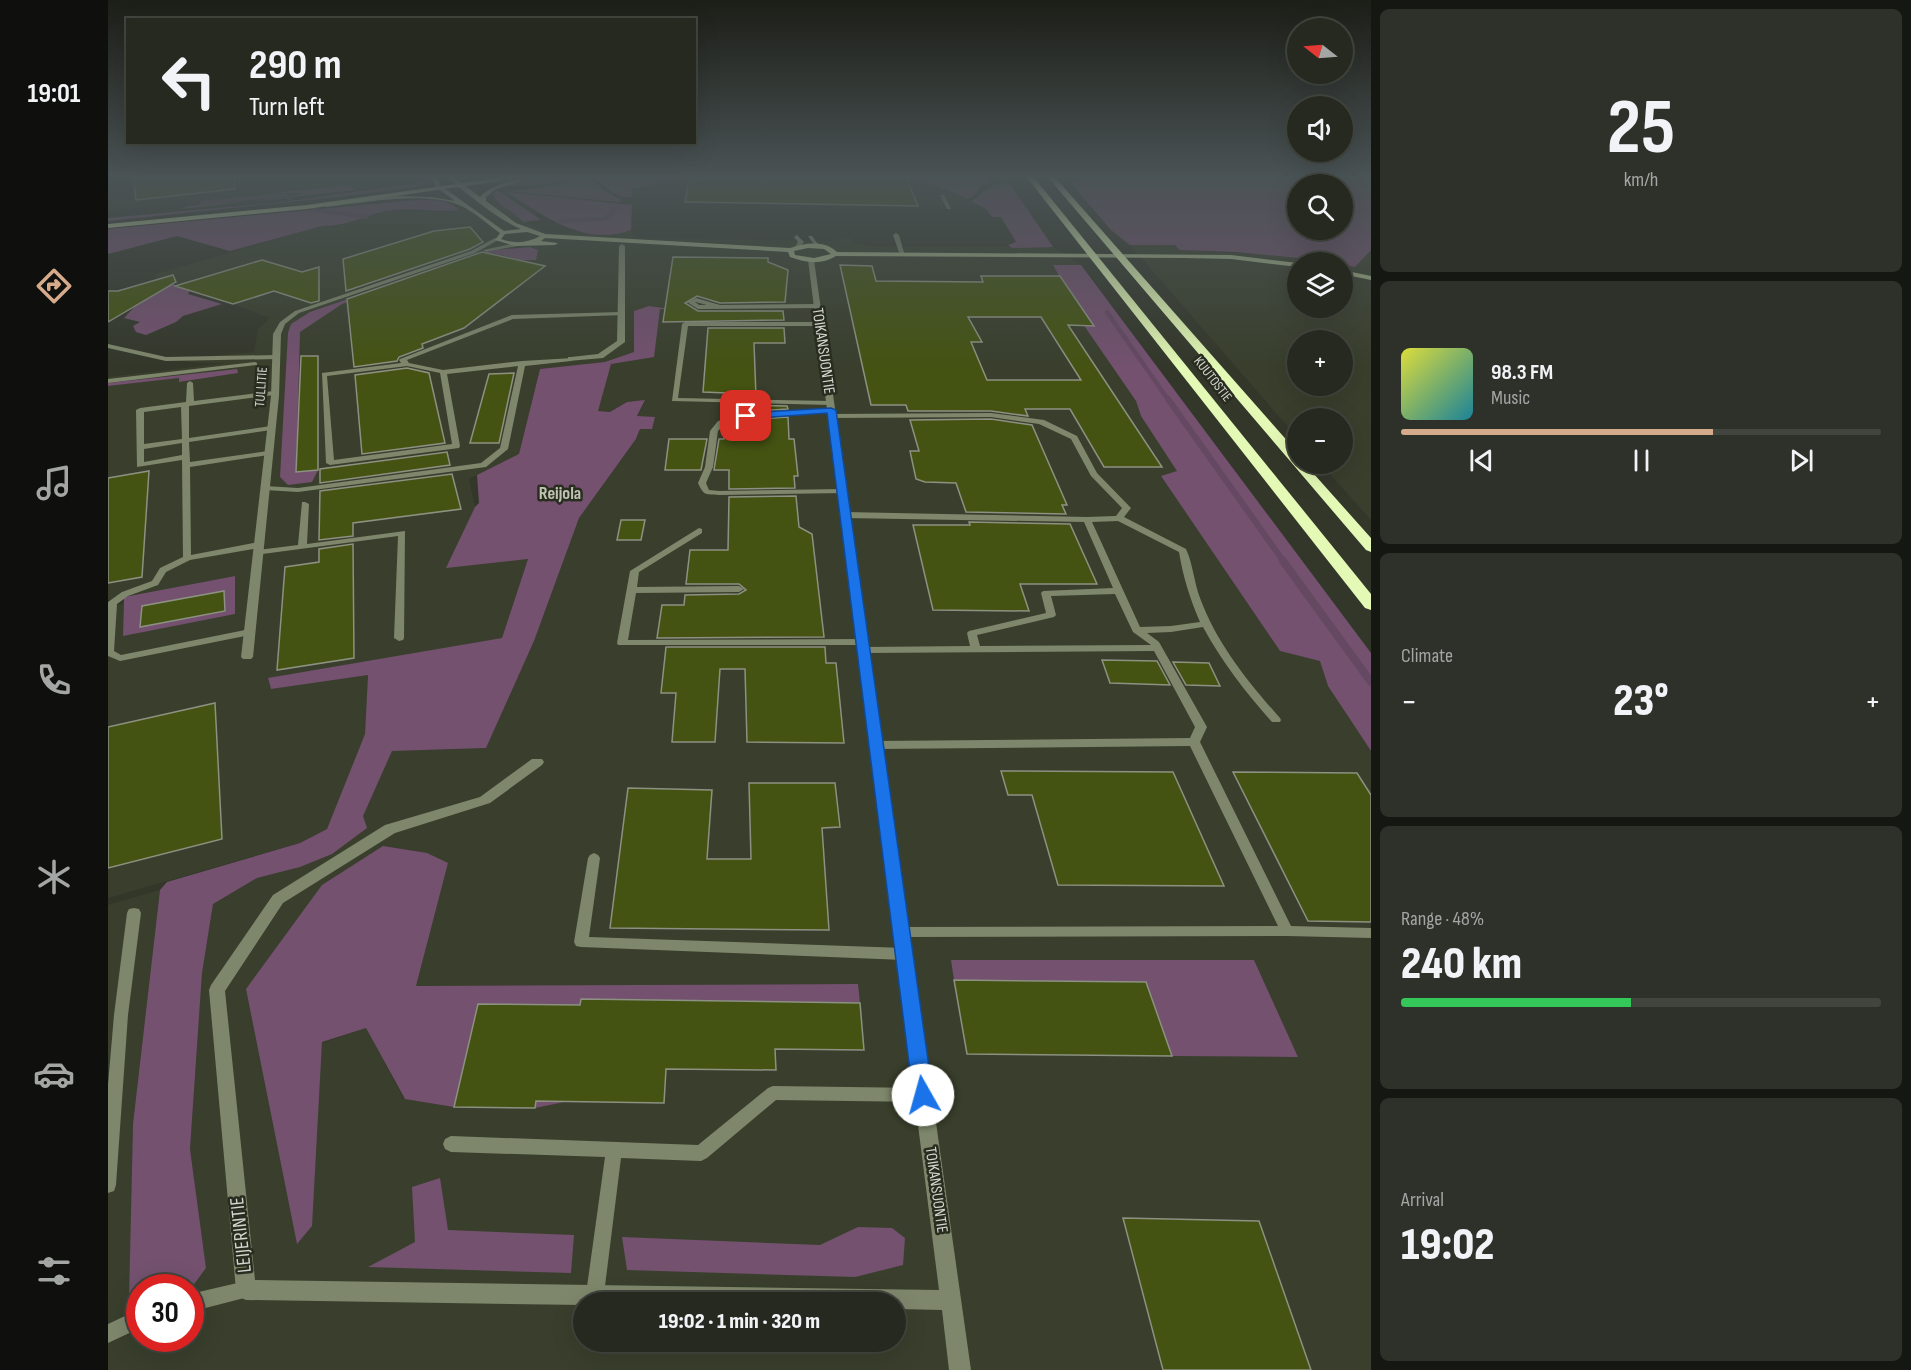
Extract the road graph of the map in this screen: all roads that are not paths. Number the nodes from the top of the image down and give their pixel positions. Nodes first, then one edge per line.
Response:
1 (497, 239) joint
2 (538, 239) edge
3 (596, 239) edge
4 (799, 239) edge
5 (812, 239) edge
6 (897, 239) edge
7 (1079, 239) edge
8 (1104, 239) edge
9 (532, 242) junction
10 (520, 244) junction
11 (622, 246) junction
12 (818, 246) junction
13 (793, 250) junction
14 (473, 252) junction
15 (835, 254) junction
16 (903, 255) junction
17 (811, 260) junction
18 (1287, 264) edge
19 (1353, 274) edge
20 (1371, 278) edge
21 (720, 306) dead end
22 (817, 306) junction
23 (621, 314) junction
24 (820, 324) junction
25 (108, 346) edge
26 (571, 358) joint
27 (276, 359) junction
28 (522, 363) junction
29 (407, 364) junction
30 (443, 372) junction
31 (108, 381) edge
32 (190, 383) dead end
33 (274, 393) junction
34 (188, 404) junction
35 (831, 410) junction
36 (271, 428) junction
37 (188, 440) junction
38 (141, 447) junction
39 (1287, 450) edge
40 (268, 453) junction
41 (186, 461) junction
42 (1308, 474) edge
43 (265, 488) junction
44 (842, 491) junction
45 (305, 504) dead end
46 (845, 515) junction
47 (1119, 518) junction
48 (1087, 520) junction
49 (699, 531) dead end
50 (302, 547) junction
51 (1371, 547) edge
52 (259, 549) junction
53 (187, 558) junction
54 (739, 589) dead end
55 (632, 590) junction
56 (1118, 591) junction
57 (125, 594) junction
58 (108, 597) edge
59 (1371, 605) edge
60 (1206, 624) junction
61 (1136, 630) junction
62 (250, 632) junction
63 (399, 638) dead end
64 (863, 646) junction
65 (1157, 648) junction
66 (976, 649) junction
67 (247, 657) dead end
68 (1276, 720) dead end
69 (1194, 742) junction
70 (876, 745) junction
71 (537, 762) dead end
72 (594, 858) dead end
73 (134, 913) dead end
74 (1287, 931) junction
75 (902, 932) junction
76 (1371, 933) edge
77 (904, 954) junction
78 (923, 1095) junction
79 (451, 1144) dead end
80 (614, 1150) junction
81 (108, 1185) edge
82 (246, 1290) junction
83 (596, 1292) edge
84 (573, 1294) edge
85 (906, 1299) edge
86 (204, 1300) edge
87 (951, 1300) junction
88 (126, 1325) edge
89 (108, 1334) edge
90 (960, 1370) edge

1 - 10 main road
1 - 14 street, TULLITIE
2 - 9 main road
3 - 13 main road
4 - 13 lane
5 - 12 lane
6 - 16 lane
7 - 59 highway, KUUTOSTIE
8 - 39 highway, KUUTOSTIE
9 - 10 main road
9 - 11 main road
10 - 14 street, TULLITIE
11 - 13 main road
11 - 23 street
12 - 13 main road
12 - 15 main road
13 - 17 main road
14 - 27 street, TULLITIE
15 - 16 main road
15 - 17 main road
16 - 18 main road
17 - 22 street, TOIKANSUONTIE
19 - 20 main road
21 - 22 lane
22 - 24 street, TOIKANSUONTIE
23 - 26 street
23 - 29 lane
24 - 35 street, TOIKANSUONTIE
24 - 35 lane
25 - 27 lane
26 - 28 lane
27 - 31 lane
27 - 33 street, TULLITIE
28 - 30 lane
28 - 43 lane
29 - 30 lane
29 - 30 lane
32 - 34 lane
33 - 34 lane
33 - 36 street, TULLITIE
34 - 37 lane
34 - 38 lane
35 - 44 street, TOIKANSUONTIE
35 - 44 lane
35 - 47 lane
36 - 37 lane
36 - 40 street, TULLITIE
37 - 38 lane
37 - 41 lane
38 - 41 lane
40 - 41 lane
40 - 43 street, TULLITIE
41 - 53 lane
42 - 51 highway, KUUTOSTIE
43 - 52 street, TULLITIE
44 - 46 street, TOIKANSUONTIE
45 - 50 lane
46 - 48 lane
46 - 64 street, TOIKANSUONTIE
47 - 48 lane
47 - 60 lane
48 - 56 lane
49 - 55 lane
50 - 52 lane
50 - 63 lane
52 - 53 lane
52 - 62 street, TULLITIE
53 - 57 lane
54 - 55 lane
55 - 64 lane
56 - 61 lane
56 - 66 lane
57 - 58 lane
57 - 62 lane
60 - 61 lane
60 - 68 lane
61 - 65 lane
62 - 67 street, TULLITIE
64 - 66 lane
64 - 70 street, TOIKANSUONTIE
65 - 66 lane
65 - 69 lane
69 - 70 lane
69 - 74 lane
70 - 75 street, TOIKANSUONTIE
71 - 82 street, LEIJERINTIE
72 - 77 lane
73 - 81 lane
74 - 75 lane
74 - 76 lane
75 - 77 street, TOIKANSUONTIE
77 - 78 street, TOIKANSUONTIE
78 - 80 lane
78 - 87 street, TOIKANSUONTIE
79 - 80 lane
80 - 83 lane
82 - 84 street, LEIJERINTIE
82 - 86 lane
85 - 87 street, LEIJERINTIE
87 - 90 street, TOIKANSUONTIE
88 - 89 lane

